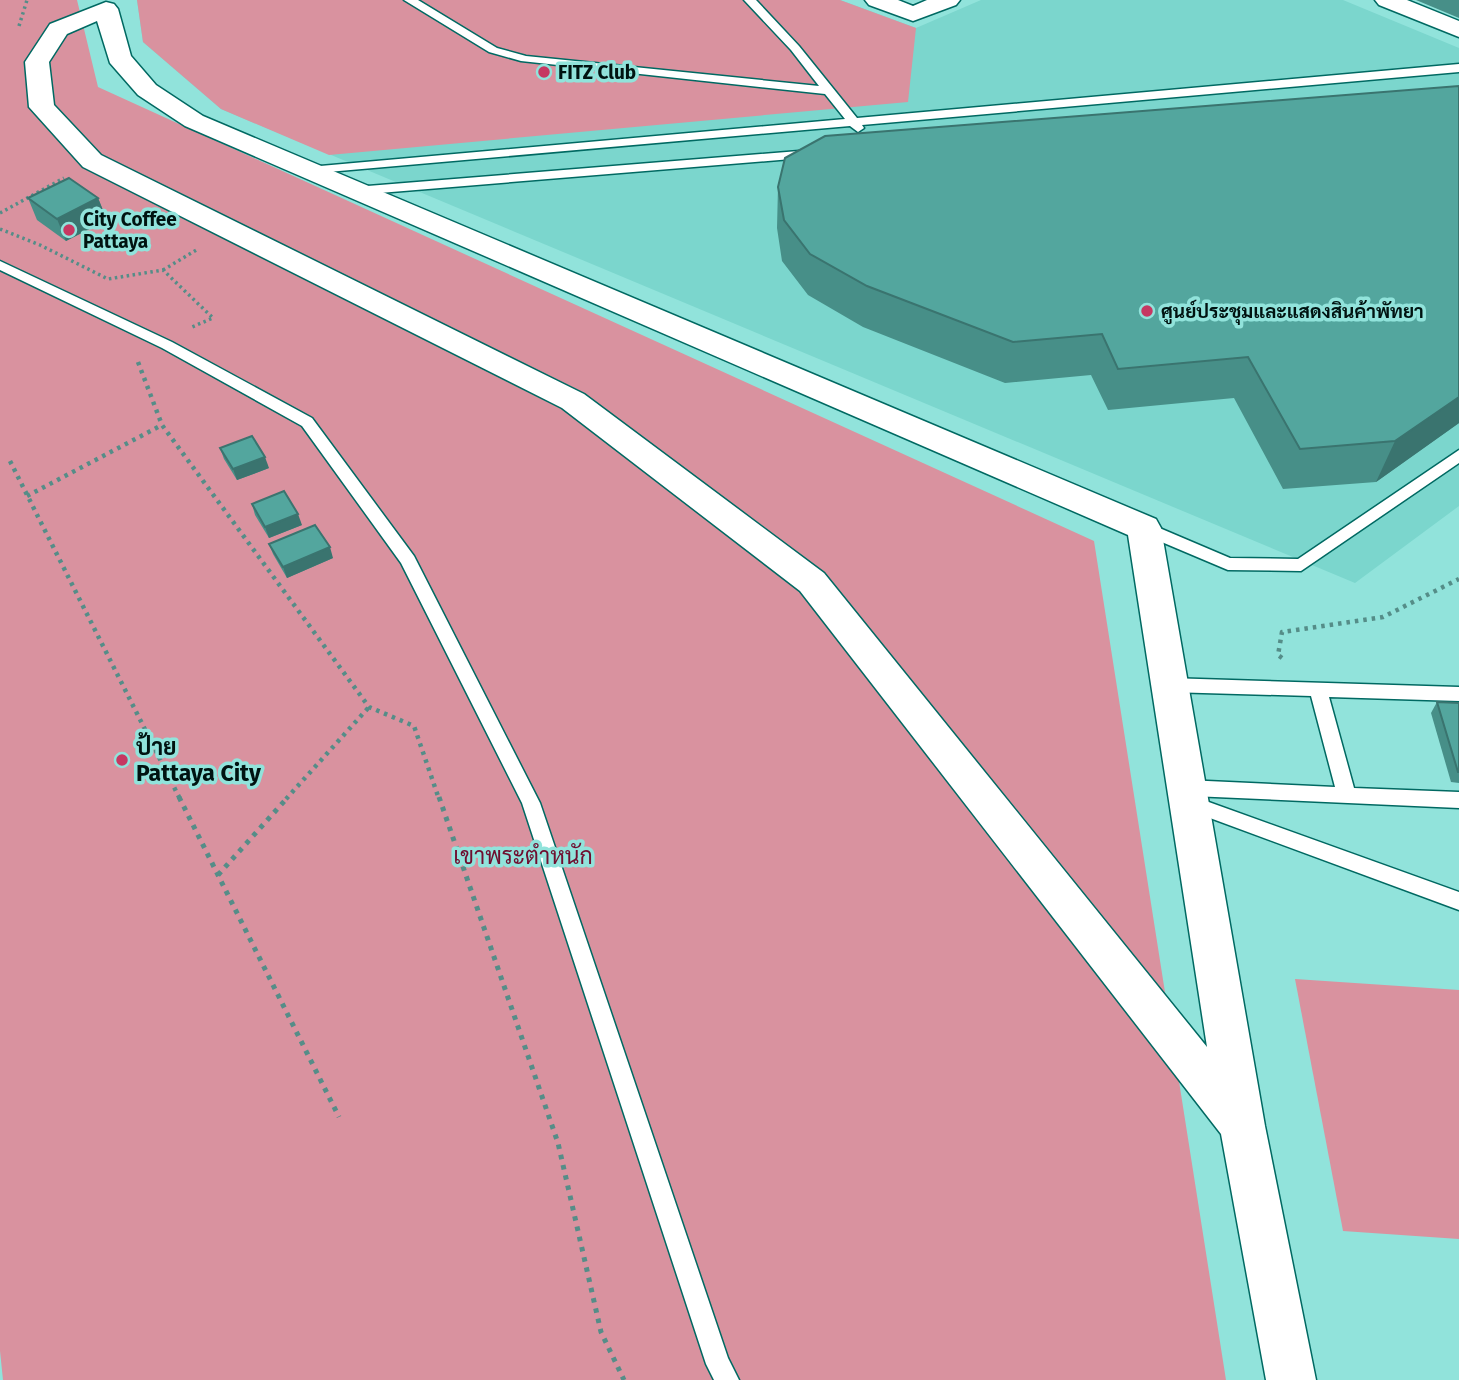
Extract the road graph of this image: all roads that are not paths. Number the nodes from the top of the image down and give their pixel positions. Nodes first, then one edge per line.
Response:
1 (410, 0) edge
2 (750, 0) edge
3 (877, 0) edge
4 (948, 0) edge
5 (1387, 0) edge
6 (108, 4) edge
7 (1459, 30) edge
8 (1459, 68) edge
9 (828, 91) junction
10 (853, 121) junction
11 (864, 139) edge
12 (829, 152) edge
13 (309, 171) junction
14 (355, 191) junction
15 (0, 265) edge
16 (1459, 455) edge
17 (1144, 528) junction
18 (1168, 685) junction
19 (1318, 690) junction
20 (1459, 694) edge
21 (1188, 796) junction
22 (1347, 797) junction
23 (1459, 800) edge
24 (1459, 901) edge
25 (1242, 1126) junction
26 (727, 1380) edge
27 (1291, 1380) edge

1 - 9 lane
2 - 9 lane
3 - 4 street
5 - 7 street
6 - 13 street
6 - 25 street
8 - 10 lane
9 - 10 lane
10 - 11 lane
10 - 13 lane
12 - 14 lane
13 - 14 street
14 - 17 street
15 - 26 lane
16 - 17 lane
17 - 18 street
18 - 19 lane
18 - 21 street
19 - 20 lane
19 - 22 lane
21 - 22 lane
21 - 24 lane
21 - 25 street
22 - 23 lane
25 - 27 street

